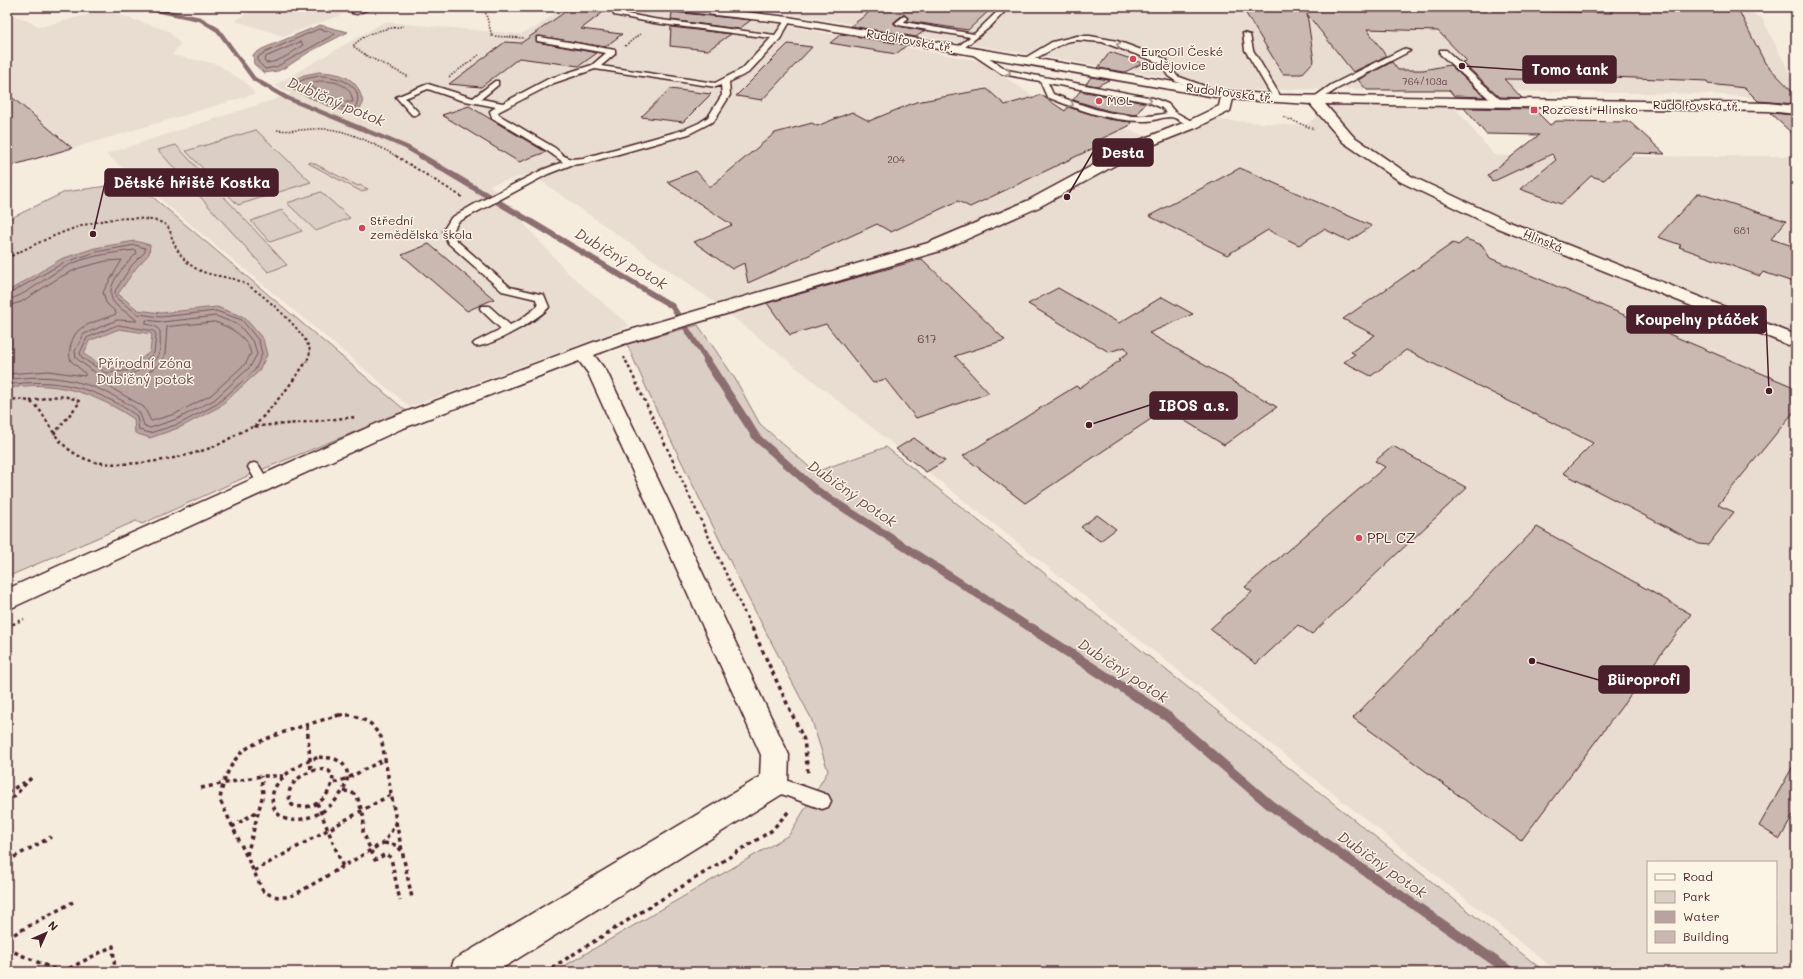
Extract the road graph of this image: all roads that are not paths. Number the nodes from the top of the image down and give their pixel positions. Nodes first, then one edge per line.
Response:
1 (370, 7) edge
2 (628, 7) edge
3 (670, 7) edge
4 (1006, 7) edge
5 (355, 13) dead end
6 (904, 18) dead end
7 (788, 20) junction
8 (1246, 35) dead end
9 (975, 36) junction
10 (776, 37) junction
11 (540, 39) road end
12 (959, 50) junction
13 (1406, 51) dead end
14 (975, 52) junction
15 (1443, 52) dead end
16 (1024, 61) junction
17 (596, 67) junction
18 (1043, 80) junction
19 (725, 81) junction
20 (495, 83) dead end
21 (1227, 95) junction
22 (1278, 99) junction
23 (475, 100) junction
24 (1314, 100) junction
25 (1499, 103) junction
26 (504, 106) junction
27 (1796, 110) edge
28 (415, 113) dead end
29 (1172, 114) junction
30 (1193, 124) junction
31 (570, 162) junction
32 (485, 308) dead end
33 (509, 330) junction
34 (1796, 342) edge
35 (479, 344) dead end
36 (583, 352) junction
37 (7, 600) edge
38 (774, 784) junction
39 (822, 801) dead end
40 (466, 972) edge

1 - 5 lane
2 - 10 lane
3 - 7 street, Rudolfovská tř.
4 - 9 lane
6 - 9 lane
7 - 10 lane
7 - 12 street, Rudolfovská tř.
8 - 22 lane
9 - 12 lane
10 - 19 lane
11 - 17 lane
12 - 14 street, Rudolfovská tř.
13 - 24 lane
14 - 16 street, Rudolfovská tř.
14 -> 18 lane
15 - 25 lane
16 - 21 street, Rudolfovská tř.
21 -> 16 lane
17 - 19 lane
17 - 26 lane
18 -> 29 lane
18 -> 29 lane
19 - 31 lane
20 - 23 lane
21 - 22 street, Rudolfovská tř.
21 - 30 street
22 - 24 street, Rudolfovská tř.
23 - 26 lane
23 - 28 lane
24 - 25 street, Rudolfovská tř.
24 - 34 street, Hlinská
25 - 27 street, Rudolfovská tř.
26 - 31 lane
29 - 30 lane
30 - 36 street
31 - 33 lane
32 - 33 lane
33 - 35 lane
36 - 37 street
36 - 38 street
38 - 39 lane
38 - 40 street

